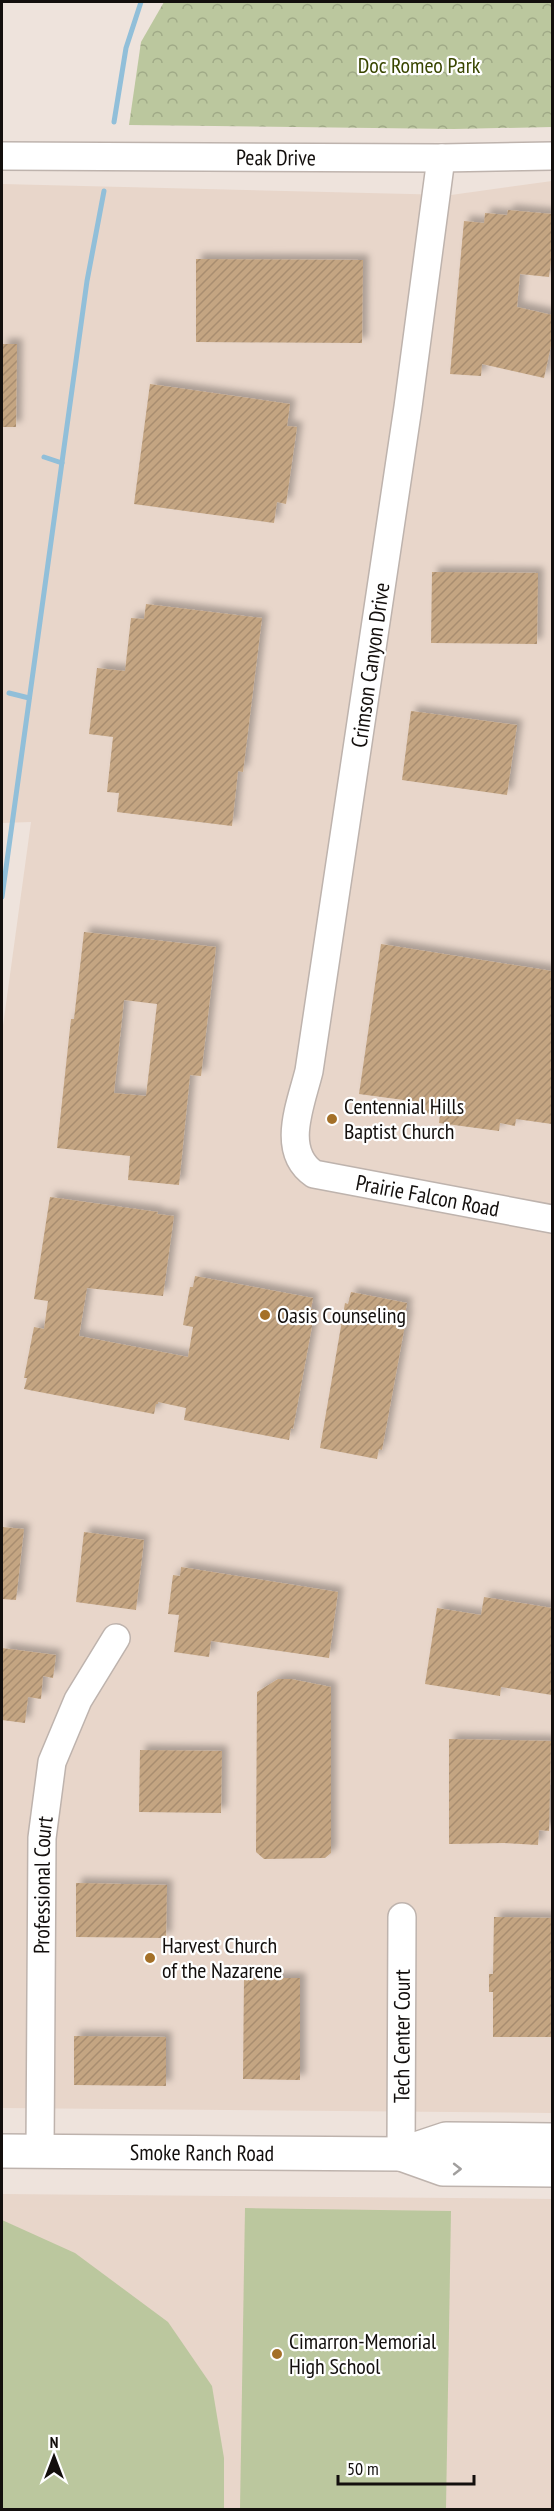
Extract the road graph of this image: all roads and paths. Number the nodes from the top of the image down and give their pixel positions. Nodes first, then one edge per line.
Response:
1 (2, 156) edge
2 (552, 156) edge
3 (441, 158) junction
4 (305, 1168) joint
5 (552, 1219) edge
6 (116, 1638) dead end
7 (402, 1917) dead end
8 (552, 2140) edge
9 (2, 2151) edge
10 (40, 2151) junction
11 (401, 2154) junction
12 (552, 2170) edge

1 - 3 street, Peak Drive
2 - 3 street, Peak Drive
3 - 4 street, Crimson Canyon Drive
4 - 5 street, Prairie Falcon Road
6 - 10 street, Professional Court
7 - 11 street, Tech Center Court
8 - 11 main road, Smoke Ranch Road
9 - 10 main road, Smoke Ranch Road
10 - 11 main road, Smoke Ranch Road
11 -> 12 main road, Smoke Ranch Road

